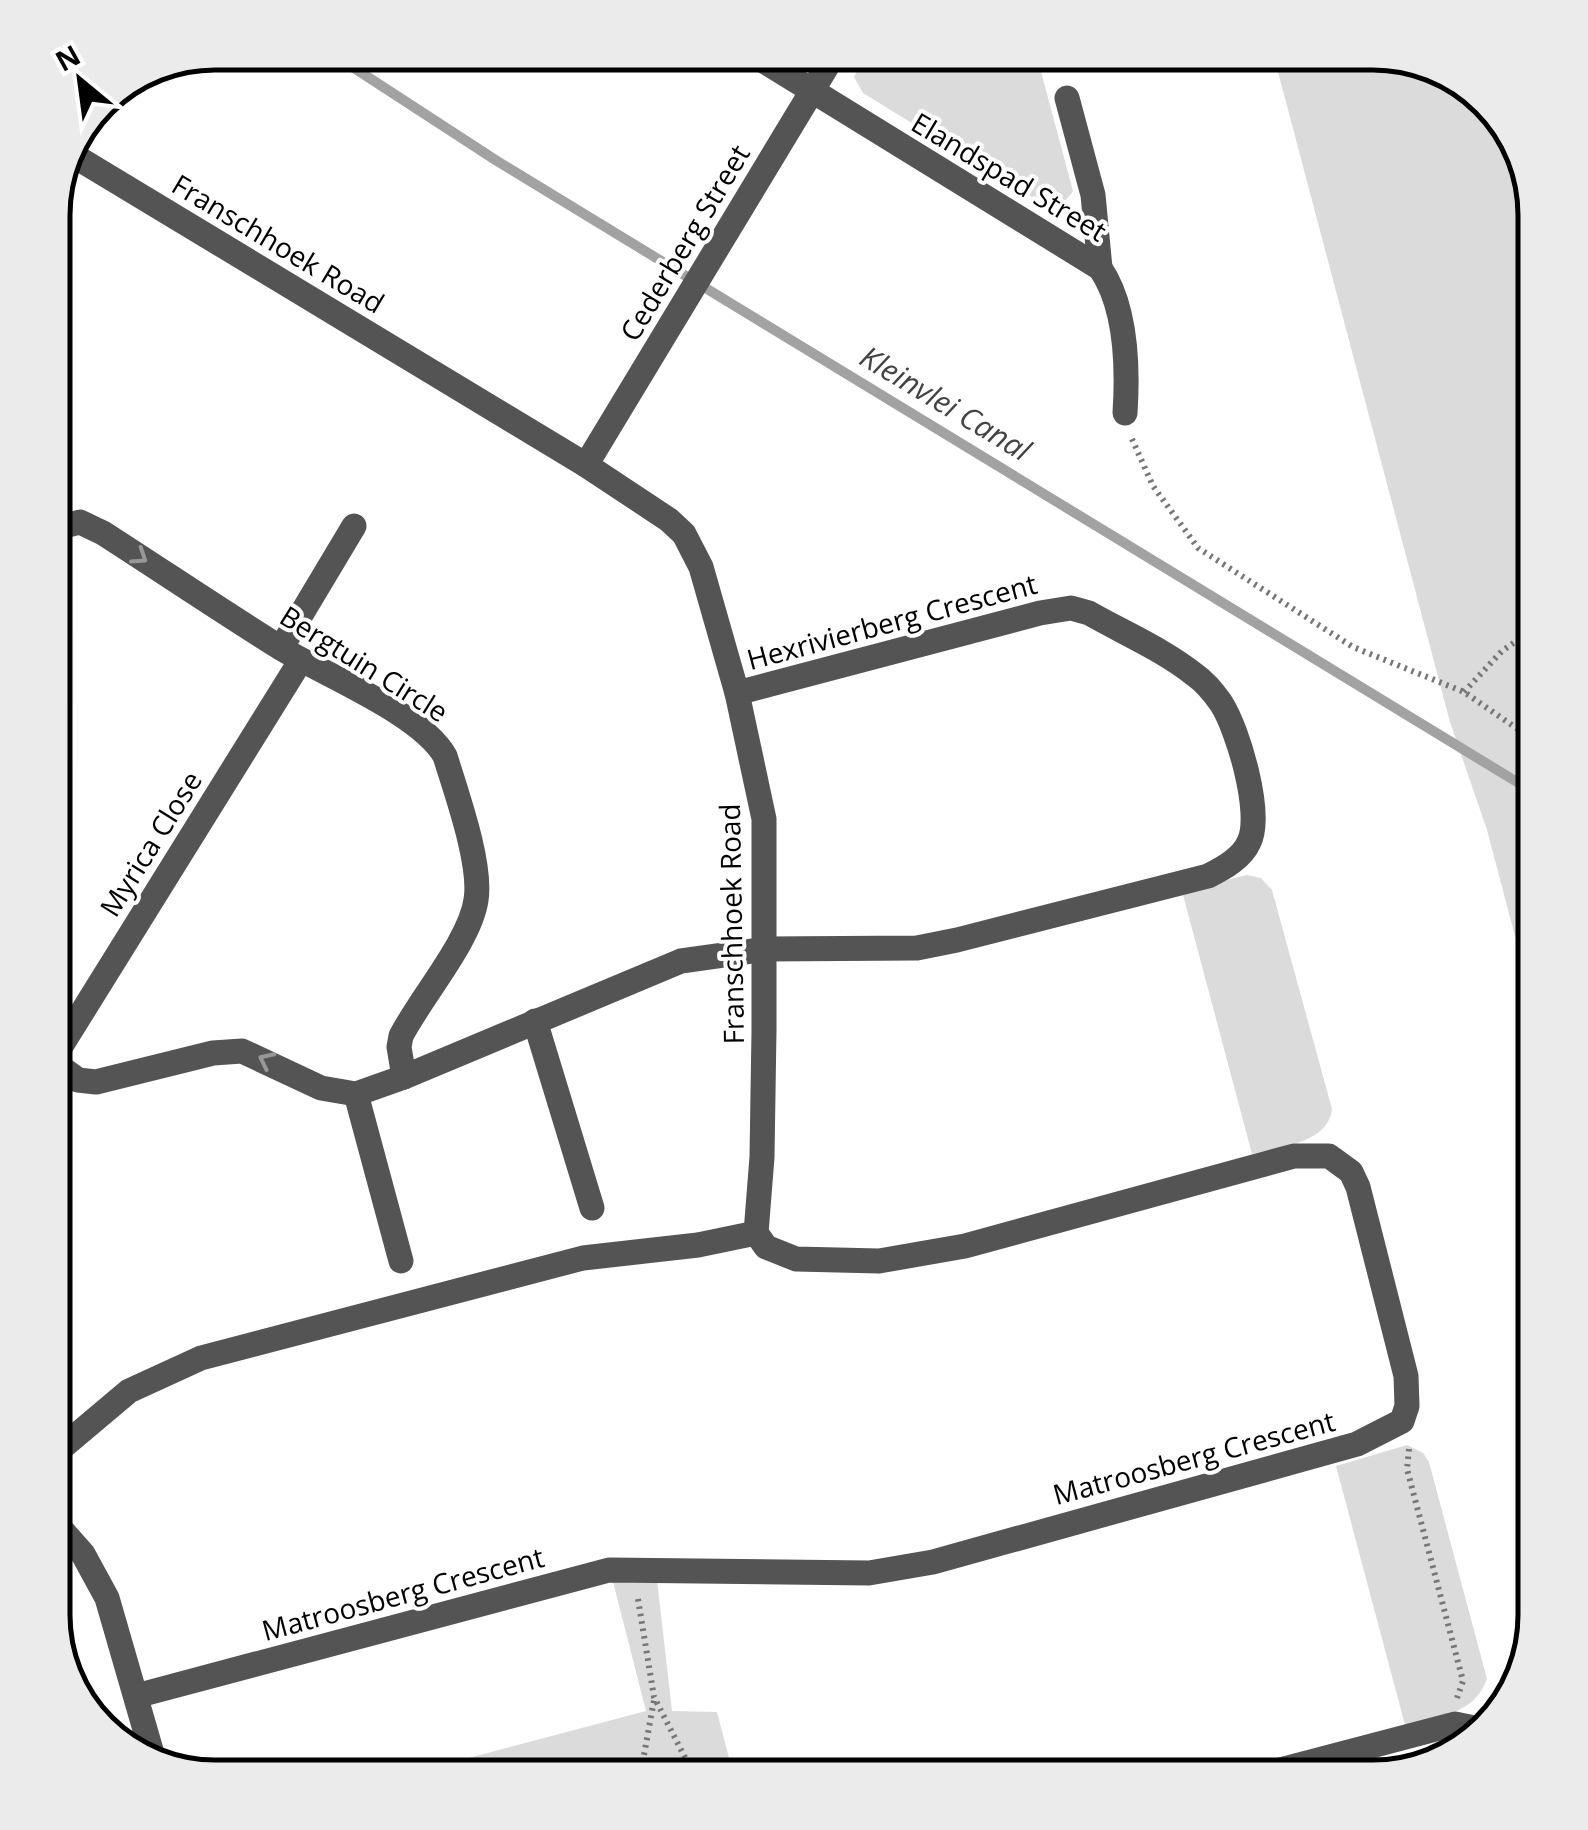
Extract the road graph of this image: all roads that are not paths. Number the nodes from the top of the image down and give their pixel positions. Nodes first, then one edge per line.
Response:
1 (780, 70) edge
2 (824, 70) edge
3 (812, 89) junction
4 (1067, 98) dead end
5 (81, 161) edge
6 (1100, 268) junction
7 (1125, 413) road end
8 (586, 465) junction
9 (70, 524) edge
10 (354, 526) dead end
11 (291, 654) junction
12 (736, 693) junction
13 (766, 950) junction
14 (534, 1021) junction
15 (70, 1031) edge
16 (70, 1074) edge
17 (404, 1077) junction
18 (356, 1094) junction
19 (592, 1208) dead end
20 (756, 1234) junction
21 (401, 1261) dead end
22 (70, 1439) edge
23 (70, 1542) edge
24 (136, 1696) junction
25 (1465, 1726) edge
26 (150, 1745) edge
27 (1321, 1760) edge

1 - 3 street, Elandspad Street
2 - 3 street, Cederberg Street
3 - 6 street, Elandspad Street
3 - 8 street, Cederberg Street
4 - 6 street
5 - 8 street, Franschhoek Road
6 - 7 street, Elandspad Street
8 - 12 street, Franschhoek Road
9 -> 11 street, Bergtuin Circle
10 - 11 street, Myrica Close
11 - 15 street, Myrica Close
11 - 17 street, Bergtuin Circle
12 - 13 street, Franschhoek Road
12 - 13 street, Hexrivierberg Crescent
13 - 14 street
13 - 20 street, Franschhoek Road
14 - 17 street
14 - 19 street
18 -> 16 street
17 - 18 street
18 - 21 street
20 - 22 street
20 - 24 street, Matroosberg Crescent
23 - 24 street
24 - 26 street
25 - 27 street

